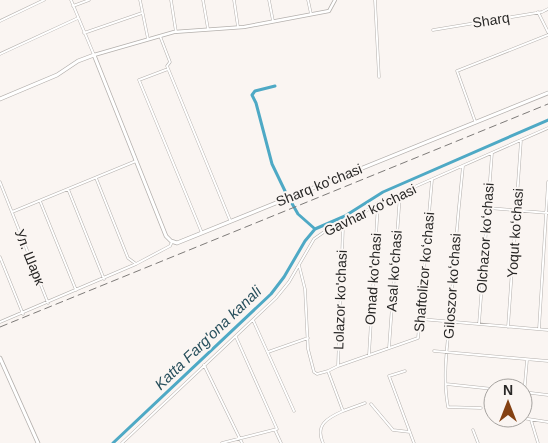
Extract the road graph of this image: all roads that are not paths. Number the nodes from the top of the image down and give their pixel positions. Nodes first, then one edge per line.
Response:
1 (44, 0) edge
2 (71, 0) edge
3 (89, 0) edge
4 (140, 0) edge
5 (171, 0) edge
6 (203, 0) edge
7 (234, 0) edge
8 (269, 0) edge
9 (308, 0) edge
10 (335, 0) edge
11 (375, 0) edge
12 (73, 6) junction
13 (548, 9) edge
14 (538, 12) junction
15 (142, 13) junction
16 (311, 14) junction
17 (78, 18) junction
18 (0, 21) edge
19 (273, 21) junction
20 (238, 27) junction
21 (208, 29) junction
22 (433, 30) dead end
23 (176, 32) junction
24 (84, 33) junction
25 (548, 34) edge
26 (160, 36) junction
27 (148, 40) junction
28 (0, 54) edge
29 (94, 55) junction
30 (168, 69) junction
31 (379, 77) dead end
32 (548, 93) edge
33 (0, 99) edge
34 (475, 121) junction
35 (548, 128) edge
36 (521, 140) junction
37 (492, 153) junction
38 (136, 161) junction
39 (463, 166) junction
40 (96, 178) junction
41 (432, 180) junction
42 (0, 182) edge
43 (548, 182) edge
44 (68, 189) junction
45 (400, 194) junction
46 (40, 201) junction
47 (378, 203) junction
48 (488, 208) junction
49 (517, 211) junction
50 (12, 212) junction
51 (547, 213) edge
52 (230, 220) junction
53 (343, 226) junction
54 (202, 233) junction
55 (172, 242) junction
56 (0, 257) edge
57 (136, 264) junction
58 (300, 264) junction
59 (104, 278) junction
60 (76, 290) junction
61 (48, 303) junction
62 (23, 314) junction
63 (420, 319) junction
64 (253, 320) junction
65 (0, 322) edge
66 (449, 322) junction
67 (479, 324) junction
68 (508, 326) junction
69 (539, 329) junction
70 (548, 330) edge
71 (235, 336) junction
72 (308, 338) junction
73 (389, 348) junction
74 (434, 351) dead end
75 (268, 352) junction
76 (448, 352) junction
77 (368, 355) junction
78 (0, 358) edge
79 (527, 360) junction
80 (548, 361) edge
81 (204, 365) junction
82 (338, 366) junction
83 (328, 371) junction
84 (405, 371) dead end
85 (525, 378) edge
86 (445, 384) junction
87 (483, 388) edge
88 (533, 393) edge
89 (548, 394) edge
90 (364, 404) dead end
91 (371, 404) dead end
92 (481, 408) dead end
93 (294, 411) dead end
94 (343, 411) junction
95 (533, 420) edge
96 (548, 422) edge
97 (533, 427) edge
98 (275, 430) junction
99 (473, 430) dead end
100 (410, 432) junction
101 (240, 438) junction
102 (38, 443) edge
103 (122, 443) edge
104 (222, 443) edge
105 (242, 443) edge
106 (281, 443) edge
107 (323, 443) edge
108 (414, 443) edge
109 (478, 443) edge
110 (538, 443) edge

1 - 18 street
2 - 12 street
3 - 12 street
4 - 15 street
5 - 23 street
6 - 21 street
7 - 20 street
8 - 19 street
9 - 16 street
10 - 16 street
11 - 31 street
12 - 17 street
13 - 14 street, Sharq
14 - 22 street, Sharq
14 - 25 street
15 - 24 street
15 - 27 street
16 - 19 street
17 - 24 street
17 - 28 street
19 - 20 street
20 - 21 street
21 - 23 street
23 - 26 street
24 - 29 street
25 - 34 street
26 - 27 street
26 - 30 street
27 - 29 street
29 - 33 main road
29 - 38 main road
30 - 52 street
30 - 54 street
32 - 34 main road, Sharq ko'chasi
34 - 52 main road, Sharq ko'chasi
35 - 36 street, Gavhar koʻchasi
36 - 37 street, Gavhar koʻchasi
36 - 49 street, Yoqut koʻchasi
37 - 39 street, Gavhar koʻchasi
37 - 48 street, Olchazor koʻchasi
38 - 40 street
38 - 55 main road
39 - 41 street, Gavhar koʻchasi
39 - 66 street, Giloszor koʻchasi
40 - 44 street
40 - 57 street
41 - 45 street, Gavhar koʻchasi
41 - 63 street, Shaftolizor koʻchasi
42 - 50 street, Ул. Шарк
43 - 51 street
44 - 46 street
44 - 59 street
45 - 47 street, Gavhar koʻchasi
45 - 73 street, Asal koʻchasi
46 - 50 street
46 - 60 street
47 - 53 street, Gavhar koʻchasi
47 - 77 street, Omad ko'chasi
48 - 49 street
48 - 67 street, Olchazor koʻchasi
49 - 51 street
49 - 68 street, Yoqut koʻchasi
50 - 61 street, Ул. Шарк
51 - 69 street
52 - 54 main road, Sharq ko'chasi
53 - 58 street, Gavhar koʻchasi
53 - 82 street, Lolazor ko'chasi
54 - 55 main road, Sharq ko'chasi
55 - 57 street
56 - 62 street
57 - 59 street
58 - 64 street, Gavhar koʻchasi
58 - 72 street
59 - 60 street
60 - 61 street
61 - 62 street
62 - 65 street
63 - 66 street
63 - 73 street, Shaftolizor koʻchasi
64 - 71 street, Gavhar koʻchasi
64 - 75 street
66 - 67 street
66 - 76 street, Giloszor koʻchasi
67 - 68 street
68 - 69 street
69 - 70 street
71 - 81 street, Gavhar koʻchasi
71 - 98 street
72 - 75 street
72 - 83 street
73 - 77 street, Shaftolizor koʻchasi
74 - 76 street
75 - 93 street
76 - 79 street
76 - 86 street, Giloszor koʻchasi
77 - 82 street, Shaftolizor koʻchasi
78 - 102 main road
79 - 80 street
79 - 85 street
81 - 101 street
81 - 103 street, Gavhar koʻchasi
82 - 83 street, Lolazor ko'chasi
83 - 94 street
84 - 100 street
86 - 87 street
86 - 92 street, Giloszor koʻchasi
88 - 89 street
90 - 94 street
91 - 100 street
94 - 107 street
95 - 96 street
97 - 110 street
98 - 101 street
98 - 106 street
99 - 109 street
100 - 108 street
101 - 104 street
101 - 105 street

